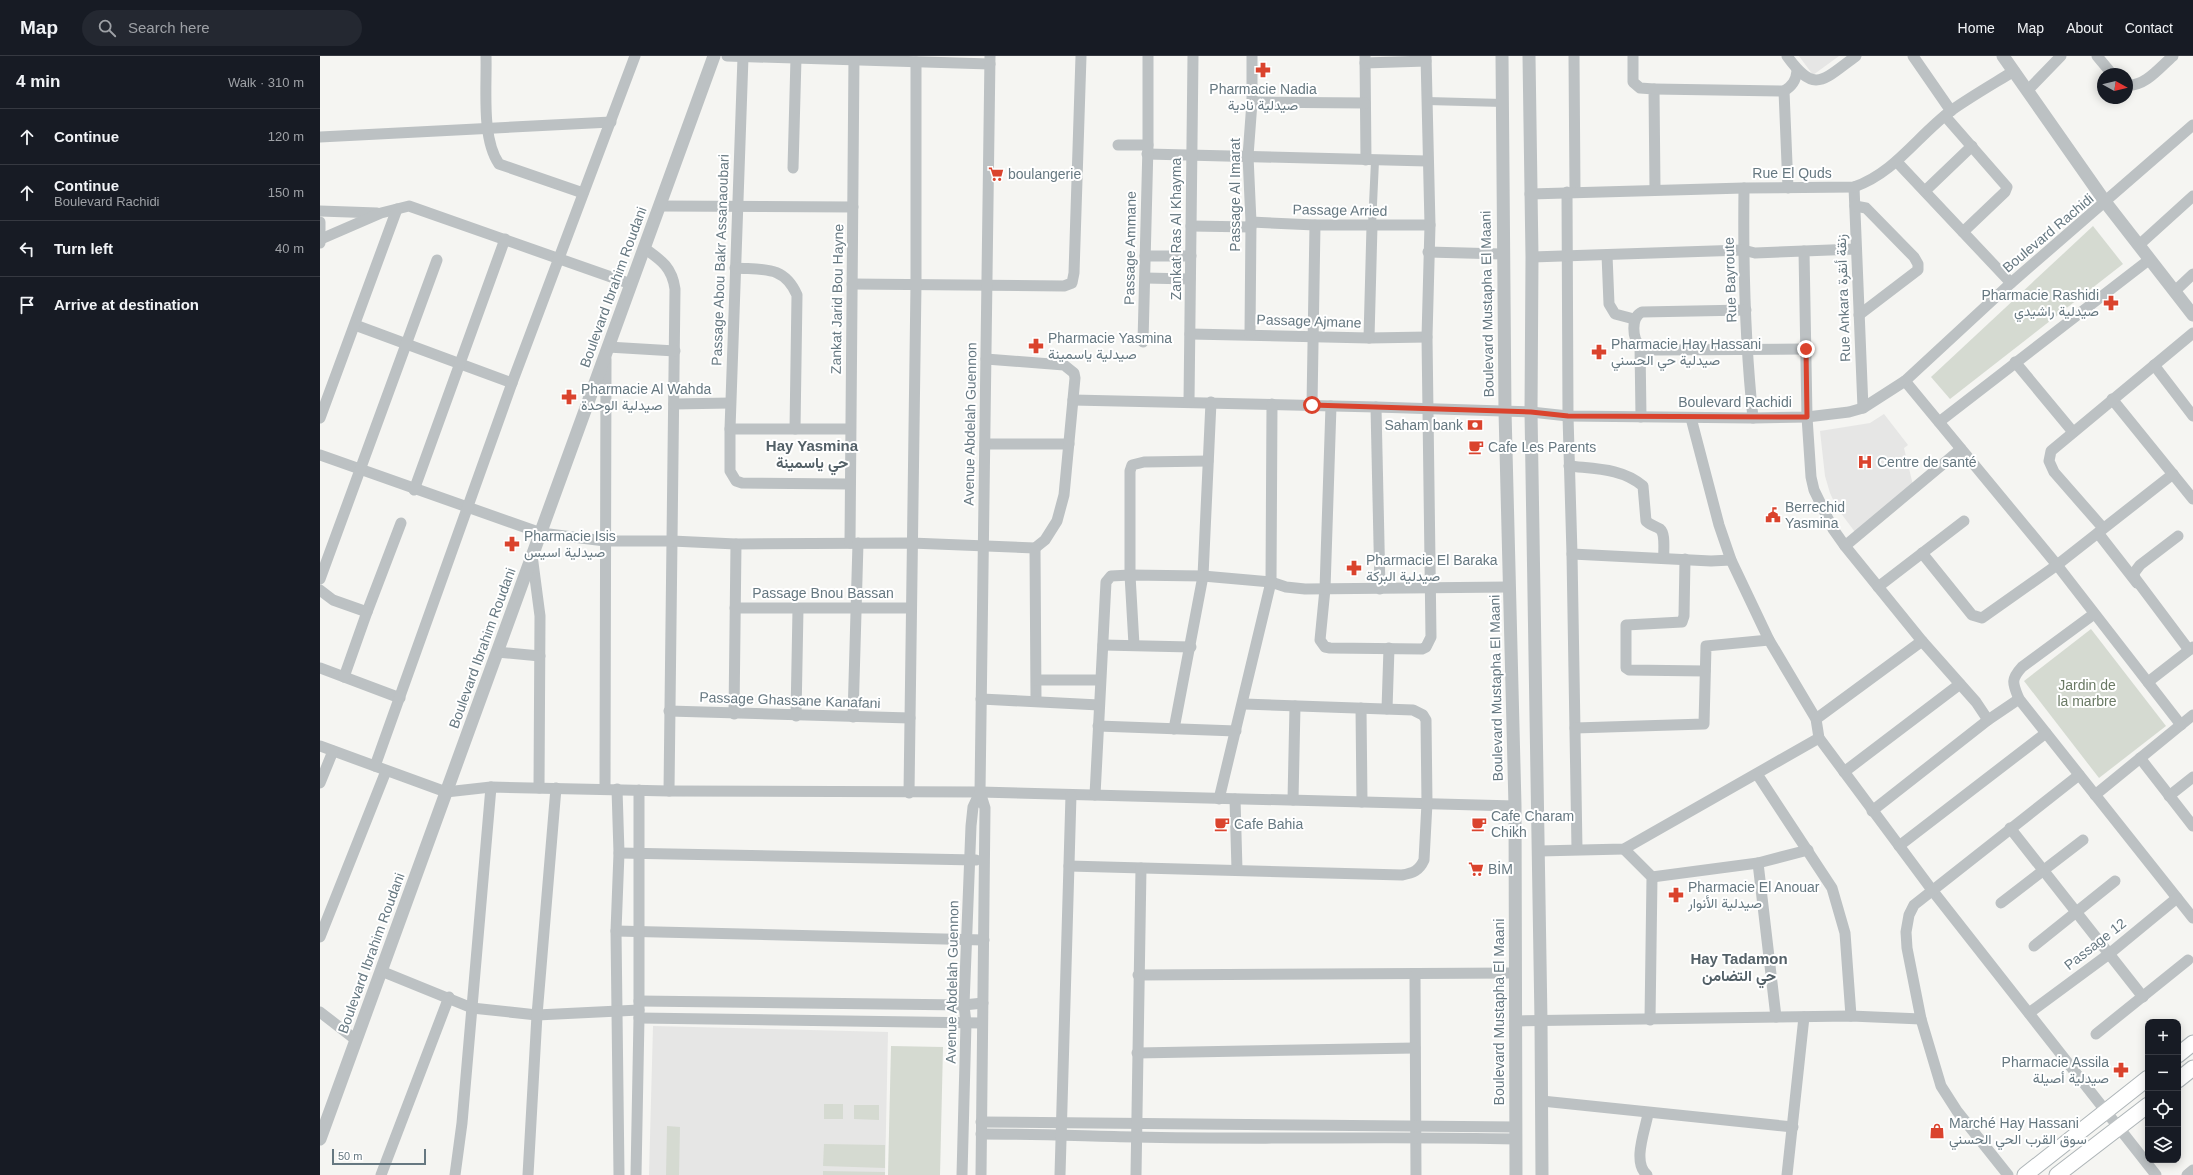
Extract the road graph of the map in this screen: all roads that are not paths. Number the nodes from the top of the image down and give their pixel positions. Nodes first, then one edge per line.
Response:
1 (486, 56) edge
2 (635, 56) edge
3 (714, 56) edge
4 (727, 56) edge
5 (1081, 56) edge
6 (1148, 56) edge
7 (1193, 56) edge
8 (1252, 56) edge
9 (1502, 56) edge
10 (1529, 56) edge
11 (1574, 56) edge
12 (1633, 56) edge
13 (1787, 56) edge
14 (1856, 56) edge
15 (1913, 56) edge
16 (2004, 56) edge
17 (2061, 56) edge
18 (2097, 56) edge
19 (2172, 56) edge
20 (742, 57) edge
21 (796, 58) junction
22 (854, 58) edge
23 (1426, 58) edge
24 (1365, 59) edge
25 (990, 60) edge
26 (916, 62) junction
27 (2107, 68) edge
28 (1797, 70) junction
29 (2014, 71) junction
30 (2133, 84) edge
31 (1654, 89) junction
32 (1784, 91) junction
33 (2026, 91) junction
34 (1427, 101) junction
35 (1252, 102) junction
36 (1365, 103) junction
37 (1503, 103) junction
38 (1948, 114) junction
39 (611, 122) junction
40 (2193, 125) edge
41 (488, 128) junction
42 (320, 137) edge
43 (1118, 145) dead end
44 (1972, 146) junction
45 (1147, 150) junction
46 (1191, 154) junction
47 (1248, 156) junction
48 (1370, 161) junction
49 (1427, 162) junction
50 (1897, 162) junction
51 (793, 168) dead end
52 (1854, 187) junction
53 (1744, 188) junction
54 (1788, 188) junction
55 (1655, 190) junction
56 (1925, 191) junction
57 (1571, 192) junction
58 (583, 193) junction
59 (1530, 194) junction
60 (2193, 196) edge
61 (2106, 203) junction
62 (660, 206) junction
63 (1855, 206) junction
64 (736, 207) junction
65 (853, 207) junction
66 (397, 210) junction
67 (320, 211) edge
68 (380, 213) junction
69 (320, 222) edge
70 (1251, 225) junction
71 (1315, 225) junction
72 (1430, 225) junction
73 (1191, 226) junction
74 (1372, 226) junction
75 (1963, 232) junction
76 (505, 239) junction
77 (320, 241) edge
78 (2139, 245) junction
79 (644, 248) junction
80 (1856, 249) junction
81 (1743, 250) junction
82 (1804, 251) junction
83 (1428, 252) junction
84 (1502, 254) junction
85 (1607, 255) junction
86 (1145, 256) junction
87 (1191, 256) junction
88 (1568, 256) junction
89 (1532, 257) junction
90 (558, 258) junction
91 (2150, 259) junction
92 (437, 260) dead end
93 (735, 268) junction
94 (2193, 274) edge
95 (1144, 278) junction
96 (1190, 279) junction
97 (2011, 283) junction
98 (631, 284) junction
99 (852, 284) junction
100 (916, 284) junction
101 (987, 285) junction
102 (2175, 291) junction
103 (1746, 310) junction
104 (1859, 315) junction
105 (2193, 315) edge
106 (1634, 319) junction
107 (355, 325) junction
108 (2193, 333) edge
109 (1190, 334) junction
110 (1250, 334) junction
111 (1313, 337) junction
112 (1427, 337) junction
113 (1369, 338) junction
114 (1143, 342) dead end
115 (407, 344) junction
116 (1640, 346) junction
117 (1806, 349) junction
118 (1746, 350) junction
119 (607, 351) junction
120 (675, 351) junction
121 (986, 359) junction
122 (2015, 362) junction
123 (460, 363) junction
124 (2154, 365) junction
125 (1905, 381) junction
126 (512, 383) junction
127 (2112, 399) junction
128 (1073, 400) junction
129 (1189, 402) junction
130 (1211, 402) junction
131 (730, 403) junction
132 (674, 404) junction
133 (1272, 404) junction
134 (1312, 405) junction
135 (1330, 406) junction
136 (1376, 407) junction
137 (1863, 408) junction
138 (1428, 409) junction
139 (1505, 411) junction
140 (1531, 412) junction
141 (1568, 416) junction
142 (2193, 416) edge
143 (1641, 417) junction
144 (1807, 417) junction
145 (320, 418) edge
146 (1691, 418) junction
147 (1753, 418) junction
148 (1939, 422) junction
149 (730, 429) junction
150 (795, 429) junction
151 (850, 429) junction
152 (2073, 432) junction
153 (984, 444) junction
154 (1069, 444) junction
155 (1960, 449) junction
156 (320, 455) edge
157 (1208, 461) junction
158 (1570, 466) junction
159 (360, 470) junction
160 (2173, 474) junction
161 (850, 484) junction
162 (414, 490) junction
163 (2193, 499) edge
164 (467, 509) junction
165 (1964, 521) dead end
166 (401, 523) dead end
167 (2100, 530) junction
168 (540, 533) junction
169 (2178, 536) dead end
170 (605, 541) junction
171 (672, 541) junction
172 (854, 543) junction
173 (911, 543) junction
174 (736, 544) junction
175 (983, 546) junction
176 (1845, 546) junction
177 (1035, 548) junction
178 (324, 552) edge
179 (1922, 552) junction
180 (1572, 554) junction
181 (532, 555) junction
182 (1664, 558) junction
183 (1684, 559) junction
184 (1732, 560) junction
185 (2057, 565) junction
186 (1130, 575) junction
187 (1203, 576) junction
188 (320, 579) edge
189 (1271, 582) junction
190 (2137, 583) junction
191 (1510, 587) junction
192 (1878, 587) junction
193 (1325, 589) junction
194 (1380, 589) junction
195 (1431, 589) junction
196 (320, 590) edge
197 (735, 608) junction
198 (857, 608) junction
199 (911, 608) junction
200 (798, 609) junction
201 (367, 612) junction
202 (2094, 614) junction
203 (1769, 640) junction
204 (1922, 641) junction
205 (1103, 645) junction
206 (1134, 645) junction
207 (1191, 647) junction
208 (1389, 648) junction
209 (2191, 649) edge
210 (497, 652) junction
211 (540, 656) junction
212 (320, 668) edge
213 (1705, 671) junction
214 (344, 677) junction
215 (1037, 680) junction
216 (1100, 680) junction
217 (2148, 682) junction
218 (1960, 684) junction
219 (400, 698) junction
220 (981, 699) junction
221 (2019, 699) junction
222 (1036, 701) junction
223 (1244, 704) junction
224 (1099, 705) junction
225 (1295, 706) junction
226 (1361, 708) junction
227 (1387, 709) junction
228 (669, 710) junction
229 (734, 714) junction
230 (2193, 715) edge
231 (796, 716) junction
232 (854, 717) junction
233 (910, 718) junction
234 (1816, 719) junction
235 (1988, 720) junction
236 (2181, 725) junction
237 (1098, 726) junction
238 (1575, 728) junction
239 (1174, 729) junction
240 (1236, 731) junction
241 (2046, 733) junction
242 (1819, 738) junction
243 (320, 746) edge
244 (333, 751) junction
245 (2140, 758) junction
246 (375, 766) junction
247 (386, 771) junction
248 (1844, 772) junction
249 (1757, 774) junction
250 (2079, 775) junction
251 (2193, 777) edge
252 (320, 783) edge
253 (491, 787) junction
254 (539, 788) junction
255 (556, 788) junction
256 (605, 788) junction
257 (616, 789) junction
258 (639, 790) junction
259 (669, 791) junction
260 (446, 792) junction
261 (980, 792) junction
262 (909, 793) junction
263 (1071, 795) junction
264 (1094, 795) junction
265 (2095, 795) junction
266 (2169, 796) junction
267 (1219, 799) junction
268 (1235, 799) junction
269 (1293, 800) junction
270 (1362, 802) junction
271 (1427, 804) junction
272 (1515, 806) junction
273 (1872, 811) junction
274 (2193, 826) edge
275 (2010, 828) junction
276 (2083, 840) dead end
277 (1899, 846) junction
278 (1577, 849) junction
279 (1624, 849) junction
280 (1808, 850) junction
281 (1538, 851) junction
282 (619, 853) junction
283 (640, 854) junction
284 (985, 860) junction
285 (970, 861) junction
286 (1758, 862) junction
287 (1069, 866) junction
288 (1141, 868) junction
289 (1237, 870) junction
290 (2045, 870) junction
291 (1652, 877) junction
292 (2116, 881) dead end
293 (1932, 890) junction
294 (2177, 898) junction
295 (2001, 904) dead end
296 (2077, 912) junction
297 (2193, 918) edge
298 (616, 931) junction
299 (639, 931) junction
300 (320, 933) edge
301 (968, 939) junction
302 (984, 940) junction
303 (2034, 946) dead end
304 (2109, 954) junction
305 (2188, 960) dead end
306 (381, 971) junction
307 (1514, 973) junction
308 (1138, 974) junction
309 (1415, 975) junction
310 (449, 997) junction
311 (2143, 997) junction
312 (983, 1003) junction
313 (964, 1005) junction
314 (472, 1008) junction
315 (639, 1010) junction
316 (618, 1011) junction
317 (320, 1012) edge
318 (2029, 1013) junction
319 (537, 1015) junction
320 (1852, 1016) junction
321 (1776, 1017) junction
322 (1804, 1017) junction
323 (1921, 1019) junction
324 (1650, 1020) junction
325 (1515, 1021) junction
326 (1541, 1021) junction
327 (982, 1023) junction
328 (966, 1024) junction
329 (2096, 1034) dead end
330 (356, 1040) junction
331 (2193, 1043) edge
332 (1415, 1048) junction
333 (1137, 1053) junction
334 (2181, 1053) edge
335 (2193, 1068) edge
336 (2181, 1078) edge
337 (2145, 1080) edge
338 (1542, 1101) junction
339 (2145, 1107) edge
340 (2106, 1112) junction
341 (1648, 1114) junction
342 (981, 1122) junction
343 (1267, 1124) junction
344 (1135, 1125) junction
345 (1793, 1127) junction
346 (1061, 1128) junction
347 (2119, 1128) junction
348 (1416, 1131) junction
349 (1516, 1133) junction
350 (981, 1134) junction
351 (1135, 1137) junction
352 (1268, 1137) junction
353 (320, 1139) edge
354 (2193, 1170) edge
355 (381, 1175) edge
356 (455, 1175) edge
357 (528, 1175) edge
358 (619, 1175) edge
359 (636, 1175) edge
360 (962, 1175) edge
361 (981, 1175) edge
362 (1060, 1175) edge
363 (1136, 1175) edge
364 (1416, 1175) edge
365 (1516, 1175) edge
366 (1542, 1175) edge
367 (1647, 1175) edge
368 (1787, 1175) edge
369 (2008, 1175) edge
370 (2025, 1175) edge
371 (2058, 1175) edge
372 (2156, 1175) edge
373 (2187, 1175) edge

1 - 41 street
2 - 39 street
3 - 62 street, Boulevard Ibrahim Roudani
4 - 20 street
5 - 101 street
6 - 45 street, Passage Ammane
7 - 46 street, Zankat Ras Al Khayma
8 - 35 street, Passage Al Imarat
9 - 37 street, Boulevard Mustapha El Maani
10 - 59 street
11 - 57 street
12 - 31 street
13 - 28 street
14 - 28 street
15 - 38 street
16 - 29 street
17 - 33 street
18 - 27 street
19 - 30 street
20 - 21 street
20 - 64 street, Passage Abou Bakr Assanaoubari
21 - 22 street
21 - 51 street
22 - 26 street
22 - 65 street, Zankat Jarid Bou Hayne
23 - 24 street
23 - 34 street
24 - 36 street
25 - 26 street
25 - 101 street, Avenue Abdelah Guennon
26 - 100 street
28 - 32 street
29 - 33 street
29 - 38 street, Rue El Quds
31 - 32 street
31 - 55 street
32 - 54 street
33 - 61 street
34 - 37 street
34 - 49 street
35 - 36 street
35 - 47 street, Passage Al Imarat
36 - 48 street
37 - 84 street, Boulevard Mustapha El Maani
38 - 44 street
38 - 50 street, Rue El Quds
39 - 41 street
39 - 58 street
40 - 61 street, Boulevard Rachidi
41 - 42 street
41 - 58 street
43 - 45 street
44 - 56 street
44 - 75 street
45 - 46 street
45 - 86 street, Passage Ammane
46 - 47 street
46 - 73 street, Zankat Ras Al Khayma
47 - 48 street
47 - 70 street, Passage Al Imarat
48 - 49 street
48 - 74 street
49 - 72 street
50 - 52 street, Rue El Quds
50 - 56 street
52 - 54 street, Rue El Quds
52 - 63 street, Rue Ankara زنقة أنقرة
53 - 54 street, Rue El Quds
53 - 55 street, Rue El Quds
53 - 81 street, Rue Bayroute
55 - 57 street, Rue El Quds
56 - 75 street
57 - 59 street, Rue El Quds
57 - 88 street
58 - 90 street
59 - 89 street
60 - 78 street
61 - 78 street
61 - 97 street, Boulevard Rachidi
62 - 64 street
62 - 79 street, Boulevard Ibrahim Roudani
63 - 80 street, Rue Ankara زنقة أنقرة
63 - 104 street
64 - 65 street
64 - 93 street, Passage Abou Bakr Assanaoubari
65 - 99 street, Zankat Jarid Bou Hayne
66 - 68 street
66 - 76 street
66 - 107 street
67 - 68 street
68 - 77 street
69 - 77 street
70 - 71 street, Passage Arried
70 - 73 street, Passage Arried
70 - 110 street, Passage Al Imarat
71 - 74 street, Passage Arried
71 - 111 street
72 - 74 street, Passage Arried
72 - 83 street
73 - 87 street, Zankat Ras Al Khayma
74 - 113 street
75 - 97 street
76 - 90 street
76 - 123 street
78 - 91 street
79 - 98 street, Boulevard Ibrahim Roudani
79 - 120 street
80 - 82 street
80 - 104 street, Rue Ankara زنقة أنقرة
81 - 82 street
81 - 85 street
81 - 103 street, Rue Bayroute
82 - 117 street
83 - 84 street
83 - 112 street
84 - 139 street, Boulevard Mustapha El Maani
85 - 88 street
85 - 106 street
86 - 87 street
86 - 95 street, Passage Ammane
87 - 96 street, Zankat Ras Al Khayma
88 - 89 street
88 - 141 street
89 - 140 street
90 - 98 street
90 - 126 street
91 - 102 street
91 - 122 street
92 - 115 street
93 - 131 street, Passage Abou Bakr Assanaoubari
93 - 150 street
94 - 102 street
95 - 96 street
95 - 114 street, Passage Ammane
96 - 109 street, Zankat Ras Al Khayma
97 - 125 street, Boulevard Rachidi
98 - 119 street, Boulevard Ibrahim Roudani
99 - 100 street
99 - 151 street, Zankat Jarid Bou Hayne
100 - 101 street
100 - 173 street
101 - 121 street, Avenue Abdelah Guennon
102 - 105 street
103 - 106 street
103 - 118 street, Rue Bayroute
104 - 137 street, Rue Ankara زنقة أنقرة
106 - 116 street
107 - 115 street
107 - 145 street
108 - 124 street
109 - 110 street, Passage Ajmane
109 - 129 street, Zankat Ras Al Khayma
110 - 111 street, Passage Ajmane
111 - 113 street, Passage Ajmane
111 - 134 street
112 - 113 street, Passage Ajmane
112 - 138 street
115 - 123 street
115 - 159 street
116 - 118 street
116 - 143 street
117 - 118 street
117 - 144 street
118 - 147 street, Rue Bayroute
119 - 120 street
119 - 168 street, Boulevard Ibrahim Roudani
119 - 170 street
120 - 132 street
121 - 128 street
121 - 153 street, Avenue Abdelah Guennon
122 - 148 street
122 - 152 street
123 - 126 street
123 - 162 street
124 - 127 street
124 - 142 street
125 - 137 street, Boulevard Rachidi
125 - 148 street
126 - 164 street
127 - 152 street
127 - 160 street
128 - 129 street, Boulevard Rachidi
128 - 154 street
129 - 130 street, Boulevard Rachidi
130 - 133 street, Boulevard Rachidi
130 - 157 street
131 - 132 street
131 - 149 street, Passage Abou Bakr Assanaoubari
132 - 171 street
133 - 134 street, Boulevard Rachidi
133 - 189 street
134 - 135 street, Boulevard Rachidi
135 - 136 street, Boulevard Rachidi
135 - 193 street
136 - 138 street, Boulevard Rachidi
136 - 194 street
137 - 144 street, Boulevard Rachidi
138 - 139 street, Boulevard Rachidi
138 - 195 street
139 - 140 street, Boulevard Rachidi
139 - 191 street, Boulevard Mustapha El Maani
140 - 141 street, Boulevard Rachidi
140 - 281 street
141 - 143 street, Boulevard Rachidi
141 - 158 street
143 - 146 street, Boulevard Rachidi
144 - 147 street, Boulevard Rachidi
144 - 176 street
146 - 147 street, Boulevard Rachidi
146 - 184 street
148 - 155 street
149 - 150 street
149 - 161 street, Passage Abou Bakr Assanaoubari
150 - 151 street
151 - 161 street, Zankat Jarid Bou Hayne
152 - 167 street
153 - 154 street
153 - 175 street, Avenue Abdelah Guennon
154 - 177 street
155 - 176 street
155 - 185 street
156 - 159 street
157 - 186 street
157 - 187 street
158 - 180 street
158 - 182 street
159 - 162 street
159 - 178 street
160 - 163 street
160 - 167 street
161 - 172 street, Zankat Jarid Bou Hayne
162 - 164 street
164 - 168 street
164 - 219 street
165 - 179 street
166 - 201 street
167 - 185 street
167 - 190 street
168 - 170 street
168 - 181 street, Boulevard Ibrahim Roudani
169 - 190 street
170 - 171 street
170 - 256 street
171 - 174 street
171 - 228 street
172 - 173 street
172 - 174 street
172 - 198 street, Zankat Jarid Bou Hayne
173 - 175 street
173 - 199 street
174 - 197 street
175 - 177 street
175 - 220 street, Avenue Abdelah Guennon
176 - 192 street
177 - 215 street
178 - 188 street
179 - 185 street
179 - 192 street
180 - 182 street
180 - 238 street
181 - 210 street, Boulevard Ibrahim Roudani
181 - 211 street
182 - 183 street
183 - 184 street
183 - 213 street
184 - 203 street
185 - 202 street
186 - 187 street
186 - 205 street
186 - 206 street
187 - 189 street
187 - 207 street
189 - 193 street
189 - 223 street
190 - 209 street
191 - 195 street
191 - 272 street, Boulevard Mustapha El Maani
192 - 204 street
193 - 194 street
193 - 208 street
194 - 195 street
195 - 208 street
196 - 201 street
197 - 200 street, Passage Bnou Bassan
197 - 229 street
198 - 199 street, Passage Bnou Bassan
198 - 200 street, Passage Bnou Bassan
198 - 232 street, Zankat Jarid Bou Hayne
199 - 233 street
200 - 231 street
201 - 214 street
202 - 217 street
202 - 221 street
203 - 213 street
203 - 234 street
204 - 218 street
204 - 234 street
205 - 206 street
205 - 216 street
206 - 207 street
207 - 239 street
208 - 227 street
209 - 217 street
210 - 211 street
210 - 260 street, Boulevard Ibrahim Roudani
211 - 254 street
212 - 214 street
213 - 238 street
214 - 219 street
215 - 216 street
215 - 222 street
216 - 224 street
217 - 236 street
218 - 235 street
218 - 248 street
219 - 246 street
220 - 222 street
220 - 261 street, Avenue Abdelah Guennon
221 - 235 street
221 - 241 street
222 - 224 street
223 - 225 street
223 - 240 street
224 - 237 street
225 - 226 street
225 - 269 street
226 - 227 street
226 - 270 street
227 - 271 street
228 - 229 street, Passage Ghassane Kanafani
228 - 259 street
229 - 231 street, Passage Ghassane Kanafani
230 - 236 street
231 - 232 street, Passage Ghassane Kanafani
232 - 233 street, Passage Ghassane Kanafani
233 - 262 street
234 - 242 street
235 - 273 street
236 - 245 street
237 - 239 street
237 - 264 street
238 - 278 street
239 - 240 street
240 - 267 street
241 - 250 street
241 - 277 street
242 - 248 street
242 - 249 street
243 - 244 street
244 - 246 street
244 - 252 street
245 - 265 street
245 - 266 street
246 - 247 street
247 - 260 street
247 - 300 street
248 - 273 street
249 - 279 street
249 - 280 street
250 - 265 street
250 - 275 street
251 - 266 street
253 - 254 street
253 - 260 street
253 - 314 street
254 - 255 street
255 - 256 street
255 - 319 street
256 - 257 street
257 - 258 street
257 - 282 street
258 - 259 street
258 - 283 street
259 - 262 street
260 - 306 street, Boulevard Ibrahim Roudani
261 - 262 street
261 - 263 street
261 - 284 street, Avenue Abdelah Guennon
261 - 285 street, Avenue Abdelah Guennon
263 - 264 street
263 - 287 street
264 - 267 street
265 - 294 street
266 - 274 street
267 - 268 street
268 - 269 street
268 - 289 street
269 - 270 street
270 - 271 street
271 - 272 street
271 - 289 street
272 - 307 street, Boulevard Mustapha El Maani
273 - 277 street
275 - 290 street
275 - 293 street
276 - 290 street
277 - 293 street
278 - 279 street
278 - 281 street
279 - 291 street
280 - 286 street
280 - 320 street
281 - 326 street
282 - 283 street
282 - 298 street
283 - 285 street
283 - 299 street
284 - 285 street
284 - 302 street, Avenue Abdelah Guennon
285 - 301 street, Avenue Abdelah Guennon
286 - 291 street
286 - 321 street
287 - 288 street
287 - 346 street
288 - 289 street
288 - 308 street
290 - 295 street
290 - 296 street
291 - 324 street
292 - 296 street
293 - 318 street
293 - 323 street
294 - 297 street
294 - 304 street, Passage 12
296 - 303 street
296 - 304 street
298 - 299 street
298 - 316 street
299 - 301 street
299 - 315 street
301 - 302 street
301 - 313 street, Avenue Abdelah Guennon
302 - 312 street, Avenue Abdelah Guennon
304 - 311 street
304 - 318 street, Passage 12
305 - 311 street
306 - 310 street
306 - 330 street, Boulevard Ibrahim Roudani
307 - 309 street
307 - 325 street, Boulevard Mustapha El Maani
308 - 309 street
308 - 333 street
309 - 332 street
310 - 314 street
310 - 355 street
311 - 329 street
312 - 313 street
312 - 327 street, Avenue Abdelah Guennon
313 - 315 street
313 - 328 street, Avenue Abdelah Guennon
314 - 319 street
314 - 356 street
315 - 316 street
315 - 328 street
315 - 359 street
316 - 319 street
316 - 358 street
317 - 330 street
318 - 340 street
319 - 357 street
320 - 322 street
320 - 323 street
321 - 322 street
321 - 324 street
322 - 345 street
323 - 369 street
324 - 326 street
325 - 326 street
325 - 349 street, Boulevard Mustapha El Maani
326 - 338 street
327 - 328 street
327 - 342 street, Avenue Abdelah Guennon
328 - 360 street, Avenue Abdelah Guennon
330 - 353 street, Boulevard Ibrahim Roudani
331 - 334 main road
332 - 333 street
332 - 348 street
333 - 344 street
335 - 336 main road
337 - 340 main road
338 - 341 street
338 - 366 street
339 - 347 main road
340 - 347 street
340 - 370 main road
341 - 345 street
341 - 367 street
342 - 346 street
342 - 350 street, Avenue Abdelah Guennon
343 - 344 street
343 - 348 street
343 - 352 street
344 - 346 street
344 - 351 street
345 - 368 street
346 - 350 street
346 - 351 street
346 - 362 street
347 - 371 main road
347 - 372 street
348 - 349 street
348 - 352 street
348 - 364 street
349 - 365 street, Boulevard Mustapha El Maani
350 - 361 street, Avenue Abdelah Guennon
351 - 352 street
351 - 363 street
354 - 373 street

